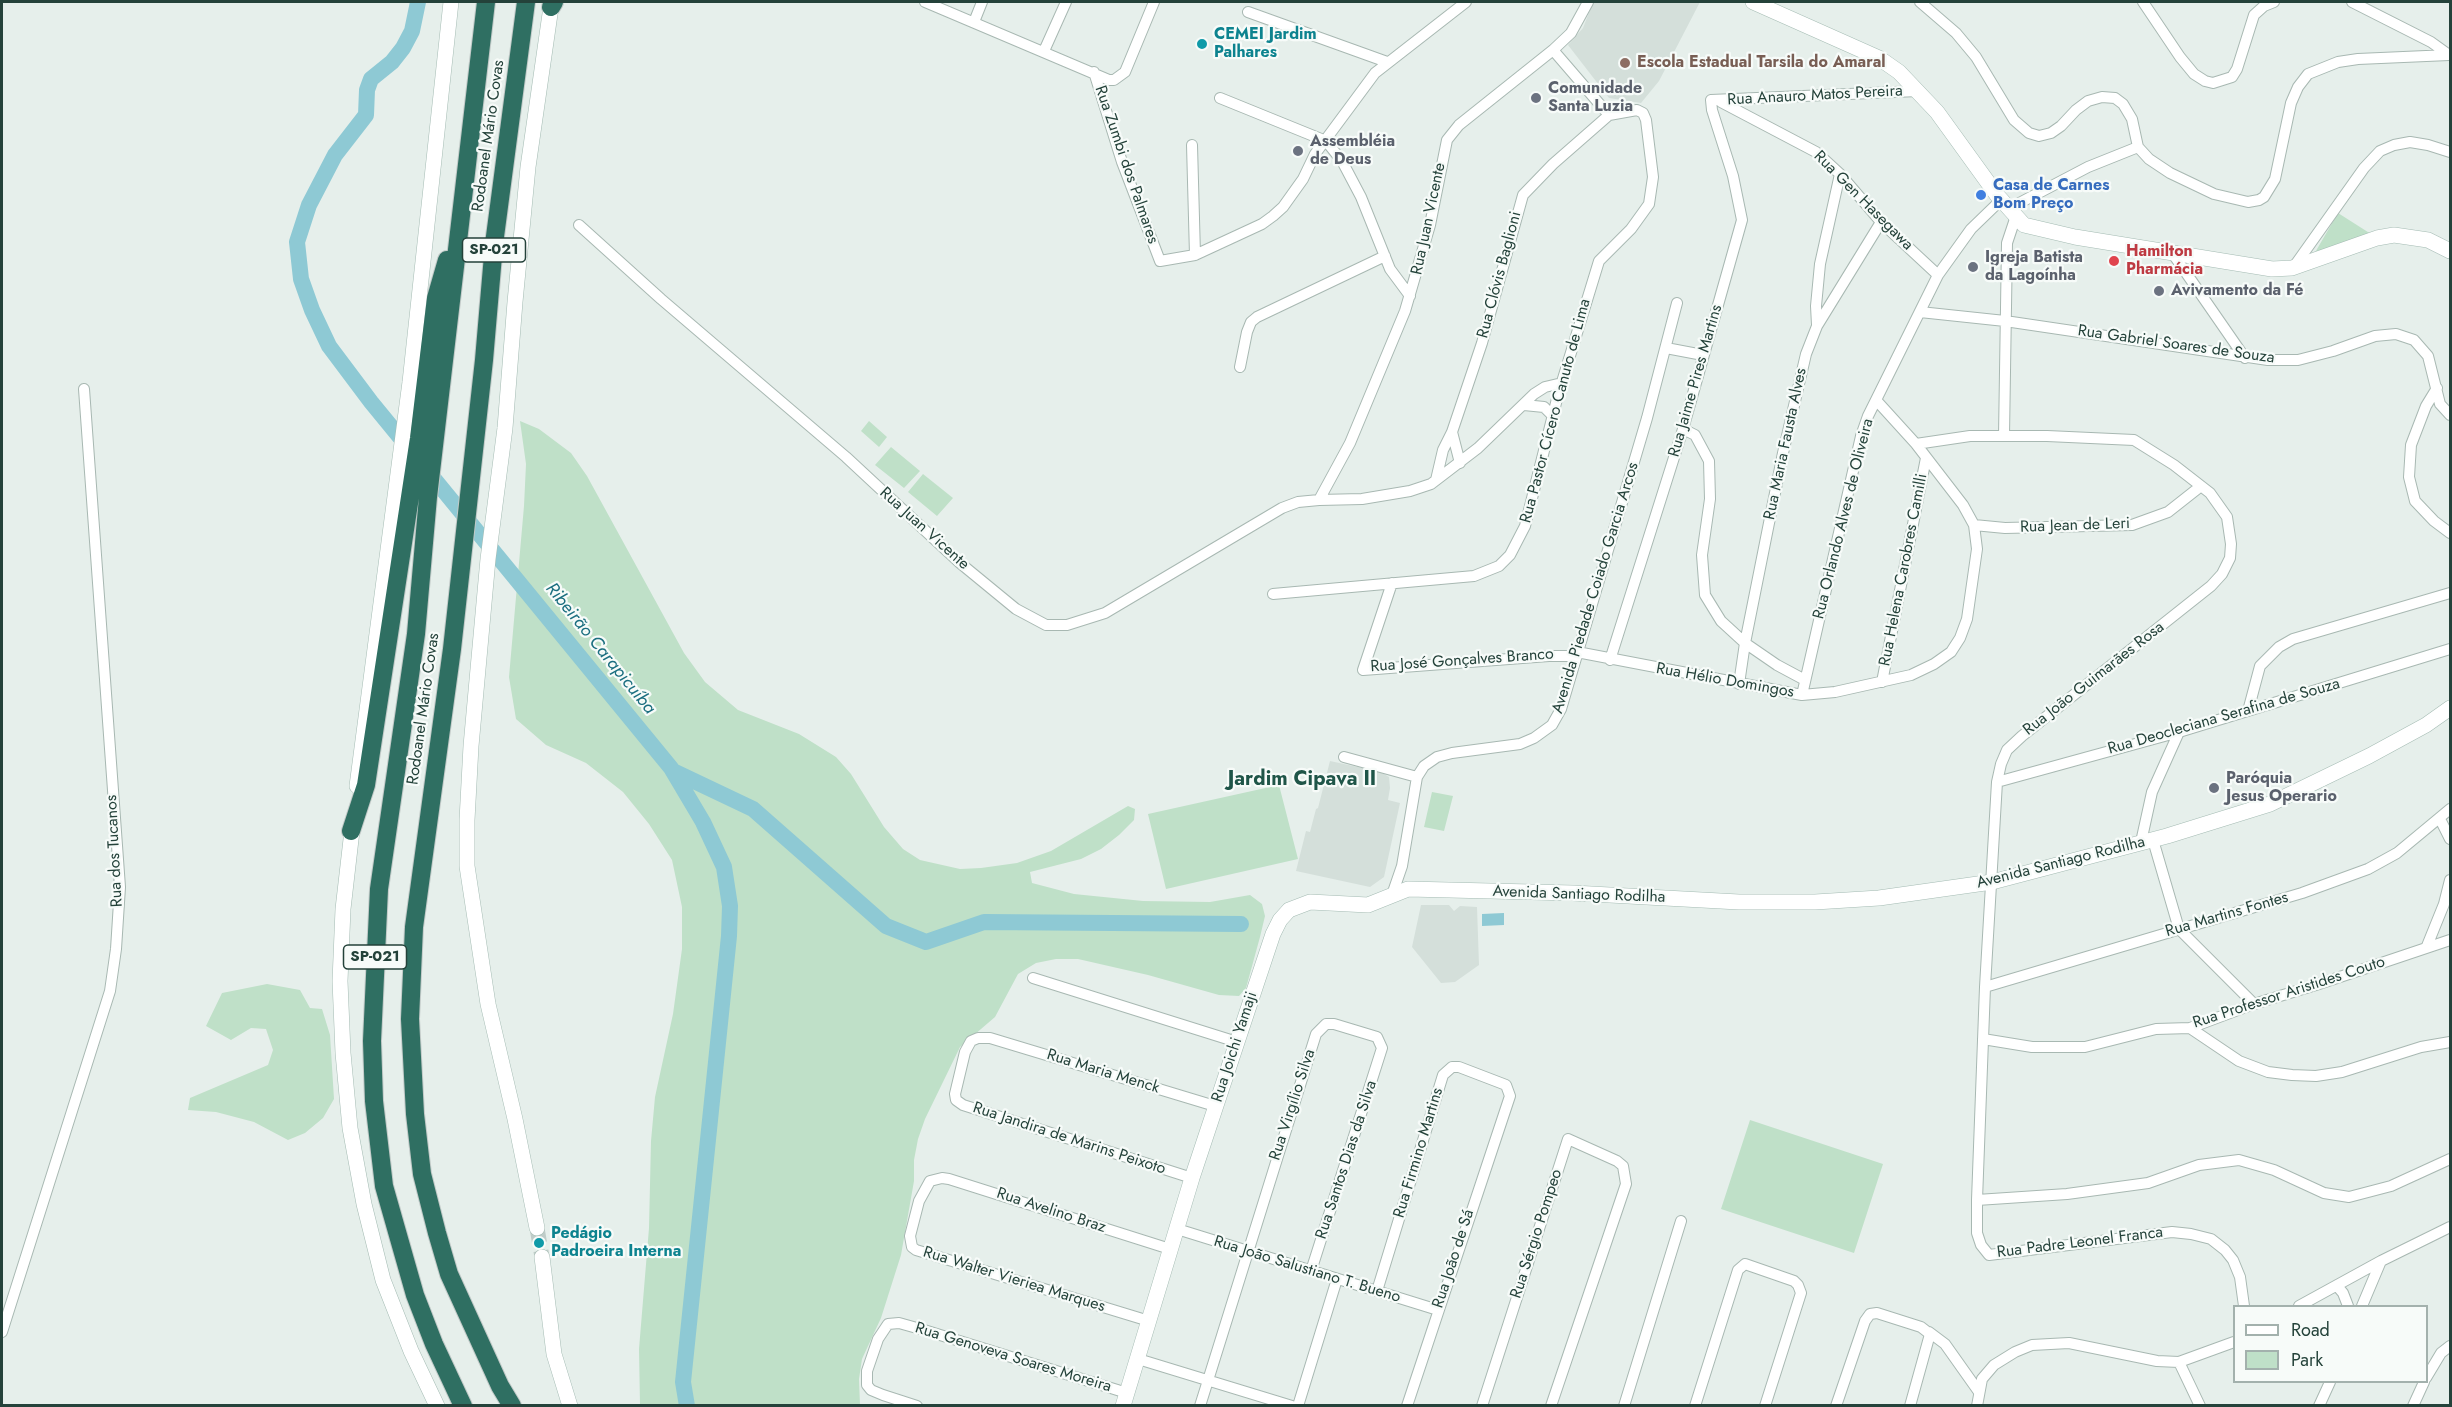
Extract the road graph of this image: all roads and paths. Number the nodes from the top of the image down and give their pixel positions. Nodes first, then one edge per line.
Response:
1 (452, 2) edge
2 (486, 2) edge
3 (526, 2) edge
4 (925, 2) edge
5 (982, 2) edge
6 (1066, 2) edge
7 (1154, 2) edge
8 (1466, 2) edge
9 (1588, 2) edge
10 (1920, 2) edge
11 (2143, 2) edge
12 (2274, 2) edge
13 (2352, 2) edge
14 (552, 3) edge
15 (1761, 3) edge
16 (1248, 12) dead end
17 (974, 22) junction
18 (1360, 50) junction
19 (1553, 50) junction
20 (1044, 51) junction
21 (2450, 56) edge
22 (1387, 62) junction
23 (1094, 72) junction
24 (1375, 73) junction
25 (1918, 90) junction
26 (1220, 99) dead end
27 (1715, 101) junction
28 (1609, 115) junction
29 (1326, 141) junction
30 (1192, 145) dead end
31 (2139, 147) junction
32 (2451, 152) edge
33 (1840, 174) junction
34 (2009, 208) junction
35 (1881, 222) junction
36 (579, 225) dead end
37 (457, 240) junction
38 (2451, 251) edge
39 (2173, 254) junction
40 (1195, 255) junction
41 (1385, 256) junction
42 (2292, 268) junction
43 (1938, 275) junction
44 (1410, 297) junction
45 (1677, 303) dead end
46 (1920, 312) junction
47 (2005, 321) junction
48 (1817, 326) junction
49 (1666, 348) junction
50 (1702, 355) junction
51 (2245, 358) junction
52 (1240, 367) dead end
53 (1562, 383) junction
54 (2437, 388) junction
55 (84, 389) dead end
56 (1876, 400) junction
57 (1524, 405) junction
58 (1553, 416) junction
59 (2451, 416) edge
60 (1683, 429) junction
61 (1452, 432) junction
62 (2004, 436) junction
63 (1916, 444) junction
64 (1926, 458) junction
65 (1460, 463) junction
66 (1436, 480) junction
67 (1330, 482) junction
68 (2201, 486) junction
69 (1362, 499) junction
70 (1319, 500) junction
71 (1974, 525) junction
72 (2451, 533) edge
73 (1392, 583) junction
74 (2451, 593) edge
75 (1273, 594) dead end
76 (1745, 643) junction
77 (2451, 649) edge
78 (1577, 654) junction
79 (1610, 660) junction
80 (1805, 680) junction
81 (1882, 682) junction
82 (1739, 684) junction
83 (1802, 695) junction
84 (2451, 708) edge
85 (2248, 711) junction
86 (2179, 732) junction
87 (1344, 757) dead end
88 (1417, 777) junction
89 (1997, 782) junction
90 (2451, 809) edge
91 (2440, 819) junction
92 (351, 831) junction
93 (2451, 839) edge
94 (2147, 841) junction
95 (2451, 880) edge
96 (1992, 882) junction
97 (1392, 895) junction
98 (2179, 929) junction
99 (2451, 940) edge
100 (2427, 946) junction
101 (1033, 978) dead end
102 (1985, 987) junction
103 (2254, 1004) junction
104 (2190, 1028) junction
105 (990, 1038) joint
106 (1983, 1039) junction
107 (1237, 1042) junction
108 (2451, 1042) edge
109 (1382, 1048) joint
110 (1215, 1106) junction
111 (1504, 1113) joint
112 (2451, 1159) edge
113 (1192, 1178) junction
114 (930, 1181) joint
115 (1977, 1200) junction
116 (1682, 1221) dead end
117 (2451, 1227) edge
118 (537, 1228) tunnel mouth
119 (1177, 1229) junction
120 (1170, 1249) junction
121 (1248, 1252) junction
122 (542, 1257) tunnel mouth
123 (2381, 1261) junction
124 (1311, 1271) junction
125 (1337, 1279) junction
126 (2337, 1286) junction
127 (1377, 1291) junction
128 (2244, 1305) edge
129 (2302, 1305) edge
130 (2348, 1305) edge
131 (2362, 1305) edge
132 (1438, 1310) junction
133 (1149, 1321) junction
134 (2, 1332) edge
135 (1929, 1332) junction
136 (2233, 1343) edge
137 (2451, 1346) edge
138 (1138, 1359) junction
139 (2179, 1362) junction
140 (2428, 1376) edge
141 (1208, 1380) junction
142 (2330, 1383) edge
143 (2424, 1383) edge
144 (500, 1386) junction
145 (1978, 1392) junction
146 (1125, 1400) edge
147 (1284, 1404) edge
148 (437, 1406) edge
149 (464, 1406) edge
150 (512, 1406) edge
151 (525, 1406) edge
152 (570, 1406) edge
153 (917, 1406) edge
154 (1200, 1406) edge
155 (1298, 1406) edge
156 (1407, 1406) edge
157 (1482, 1406) edge
158 (1551, 1406) edge
159 (1624, 1406) edge
160 (1695, 1406) edge
161 (1765, 1406) edge
162 (1836, 1406) edge
163 (1910, 1406) edge
164 (1977, 1406) edge
165 (2200, 1406) edge
166 (2319, 1406) edge
167 (2413, 1406) edge

1 - 92 main road
2 - 37 highway, Rodoanel Mário Covas / SP-021
3 - 144 highway, Rodoanel Mário Covas / SP-021
4 - 17 street, Rua Zumbi dos Palmares
5 - 17 street
6 - 20 street
7 - 23 street
8 - 22 street
9 - 19 street, Rua Juan Vicente
10 - 31 street
11 - 12 street
13 - 21 street
14 - 118 main road
15 - 25 main road
16 - 18 street
17 - 20 street, Rua Zumbi dos Palmares
18 - 22 street
18 - 24 street
19 - 28 street
19 - 44 street, Rua Juan Vicente
20 - 23 street, Rua Zumbi dos Palmares
21 - 31 street
22 - 24 street
23 - 40 street, Rua Zumbi dos Palmares
24 - 29 street
25 - 27 street, Rua Anauro Matos Pereira
25 - 34 main road
26 - 29 street
27 - 33 street, Rua Gen Hasegawa
27 - 50 street, Rua Jaime Pires Martins
28 - 53 street, Rua Pastor Cícero Canuto de Lima
28 - 61 street, Rua Clóvis Baglioni
29 - 40 street
29 - 41 street
30 - 40 street
31 - 34 street, Rua Orlando Alves de Oliveira
32 - 42 street
33 - 35 street, Rua Gen Hasegawa
33 - 48 street
34 - 39 main road
34 - 43 street, Rua Orlando Alves de Oliveira
34 - 47 street
35 - 43 street, Rua Gen Hasegawa
35 - 48 street, Rua Maria Fausta Alves
36 - 70 street, Rua Juan Vicente
37 - 92 highway
37 - 149 highway, Rodoanel Mário Covas / SP-021
38 - 42 main road
39 - 42 main road
39 - 51 street
41 - 44 street
41 - 52 street
43 - 46 street, Rua Orlando Alves de Oliveira
44 - 67 street, Rua Juan Vicente
45 - 49 street, Avenida Piedade Coiado Garcia Arcos
46 - 47 street, Rua Gabriel Soares de Souza
46 - 56 street, Rua Orlando Alves de Oliveira
47 - 51 street, Rua Gabriel Soares de Souza
47 - 62 street
48 - 76 street, Rua Maria Fausta Alves
49 - 50 street
49 - 78 street, Avenida Piedade Coiado Garcia Arcos
50 - 60 street, Rua Jaime Pires Martins
51 - 54 street, Rua Gabriel Soares de Souza
53 - 57 street, Rua Juan Vicente
53 - 58 street, Rua Pastor Cícero Canuto de Lima
54 - 59 street, Rua Gabriel Soares de Souza
54 - 72 street
55 - 134 street, Rua dos Tucanos
56 - 63 street
56 - 80 street, Rua Orlando Alves de Oliveira
57 - 58 street
57 - 65 street, Rua Juan Vicente
58 - 73 street, Rua Pastor Cícero Canuto de Lima
60 - 76 street
60 - 79 street, Rua Jaime Pires Martins
61 - 65 street
61 - 66 street, Rua Clóvis Baglioni
62 - 63 street, Rua João Guimarães Rosa
62 - 68 street, Rua João Guimarães Rosa
63 - 64 street
64 - 71 street
64 - 81 street, Rua Helena Carobres Camilli
65 - 66 street, Rua Juan Vicente
66 - 69 street, Rua Juan Vicente
67 - 69 street
67 - 70 street, Rua Juan Vicente
68 - 71 street, Rua Jean de Leri
68 - 89 street, Rua João Guimarães Rosa
69 - 70 street, Rua Juan Vicente
71 - 81 street, Rua Hélio Domingos
73 - 75 street, Rua Pastor Cícero Canuto de Lima
73 - 78 street, Rua José Gonçalves Branco
74 - 85 street
76 - 80 street
76 - 82 street, Rua Maria Fausta Alves
77 - 85 street, Rua Deocleciana Serafina de Souza
78 - 79 street, Rua Hélio Domingos
78 - 88 street, Avenida Piedade Coiado Garcia Arcos
79 - 82 street, Rua Hélio Domingos
80 - 83 street, Rua Orlando Alves de Oliveira
81 - 83 street, Rua Hélio Domingos
82 - 83 street, Rua Hélio Domingos
84 - 94 main road, Avenida Santiago Rodilha
85 - 86 street, Rua Deocleciana Serafina de Souza
86 - 89 street, Rua Deocleciana Serafina de Souza
86 - 94 street
87 - 88 street
88 - 97 street
89 - 96 street, Rua João Guimarães Rosa
90 - 91 street, Rua Martins Fontes
91 - 93 street
91 - 98 street, Rua Martins Fontes
92 - 148 main road
94 - 96 main road, Avenida Santiago Rodilha
94 - 98 street
95 - 100 street
96 - 97 main road, Avenida Santiago Rodilha
96 - 102 street, Rua João Guimarães Rosa
97 - 107 main road, Rua Joichi Yamaji
98 - 102 street, Rua Martins Fontes
98 - 103 street
99 - 100 street, Rua Professor Aristides Couto
100 - 103 street, Rua Professor Aristides Couto
101 - 107 street
102 - 106 street, Rua João Guimarães Rosa
103 - 104 street, Rua Professor Aristides Couto
104 - 106 street, Rua Professor Aristides Couto
104 - 108 street
105 - 110 street, Rua Maria Menck
105 - 113 street, Rua Jandira de Marins Peixoto
106 - 115 street, Rua João Guimarães Rosa
107 - 110 main road, Rua Joichi Yamaji
109 - 121 street, Rua Virgílio Silva
109 - 124 street, Rua Santos Dias da Silva
110 - 113 main road, Rua Joichi Yamaji
111 - 127 street, Rua Firmino Martins
111 - 132 street, Rua João de Sá
112 - 115 street
113 - 119 main road, Rua Joichi Yamaji
114 - 120 street, Rua Avelino Braz
114 - 133 street, Rua Walter Vieriea Marques
115 - 128 street, Rua Padre Leonel Franca
116 - 159 street
117 - 123 street
119 - 120 main road, Rua Joichi Yamaji
119 - 121 street, Rua João Salustiano T. Bueno
120 - 133 main road, Rua Joichi Yamaji
121 - 124 street, Rua João Salustiano T. Bueno
121 - 141 street, Rua Virgílio Silva
122 - 152 main road
123 - 126 street
123 - 131 street
124 - 125 street, Rua João Salustiano T. Bueno
125 - 127 street, Rua João Salustiano T. Bueno
125 - 155 street
126 - 129 street
126 - 130 street
127 - 132 street, Rua João Salustiano T. Bueno
132 - 156 street, Rua João de Sá
133 - 138 main road, Rua Joichi Yamaji
135 - 145 street
135 - 162 street
135 - 163 street
136 - 139 street
137 - 140 street
138 - 141 street
138 - 146 main road, Rua Joichi Yamaji
139 - 145 street
139 - 165 street
141 - 147 street
141 - 154 street, Rua Virgílio Silva
142 - 166 street
143 - 167 street
144 - 150 highway, Rodoanel Mário Covas / SP-021
144 - 151 highway
145 - 164 street
146 - 153 street, Rua Genoveva Soares Moreira
157 - 158 street, Rua Sérgio Pompeo
160 - 161 street

